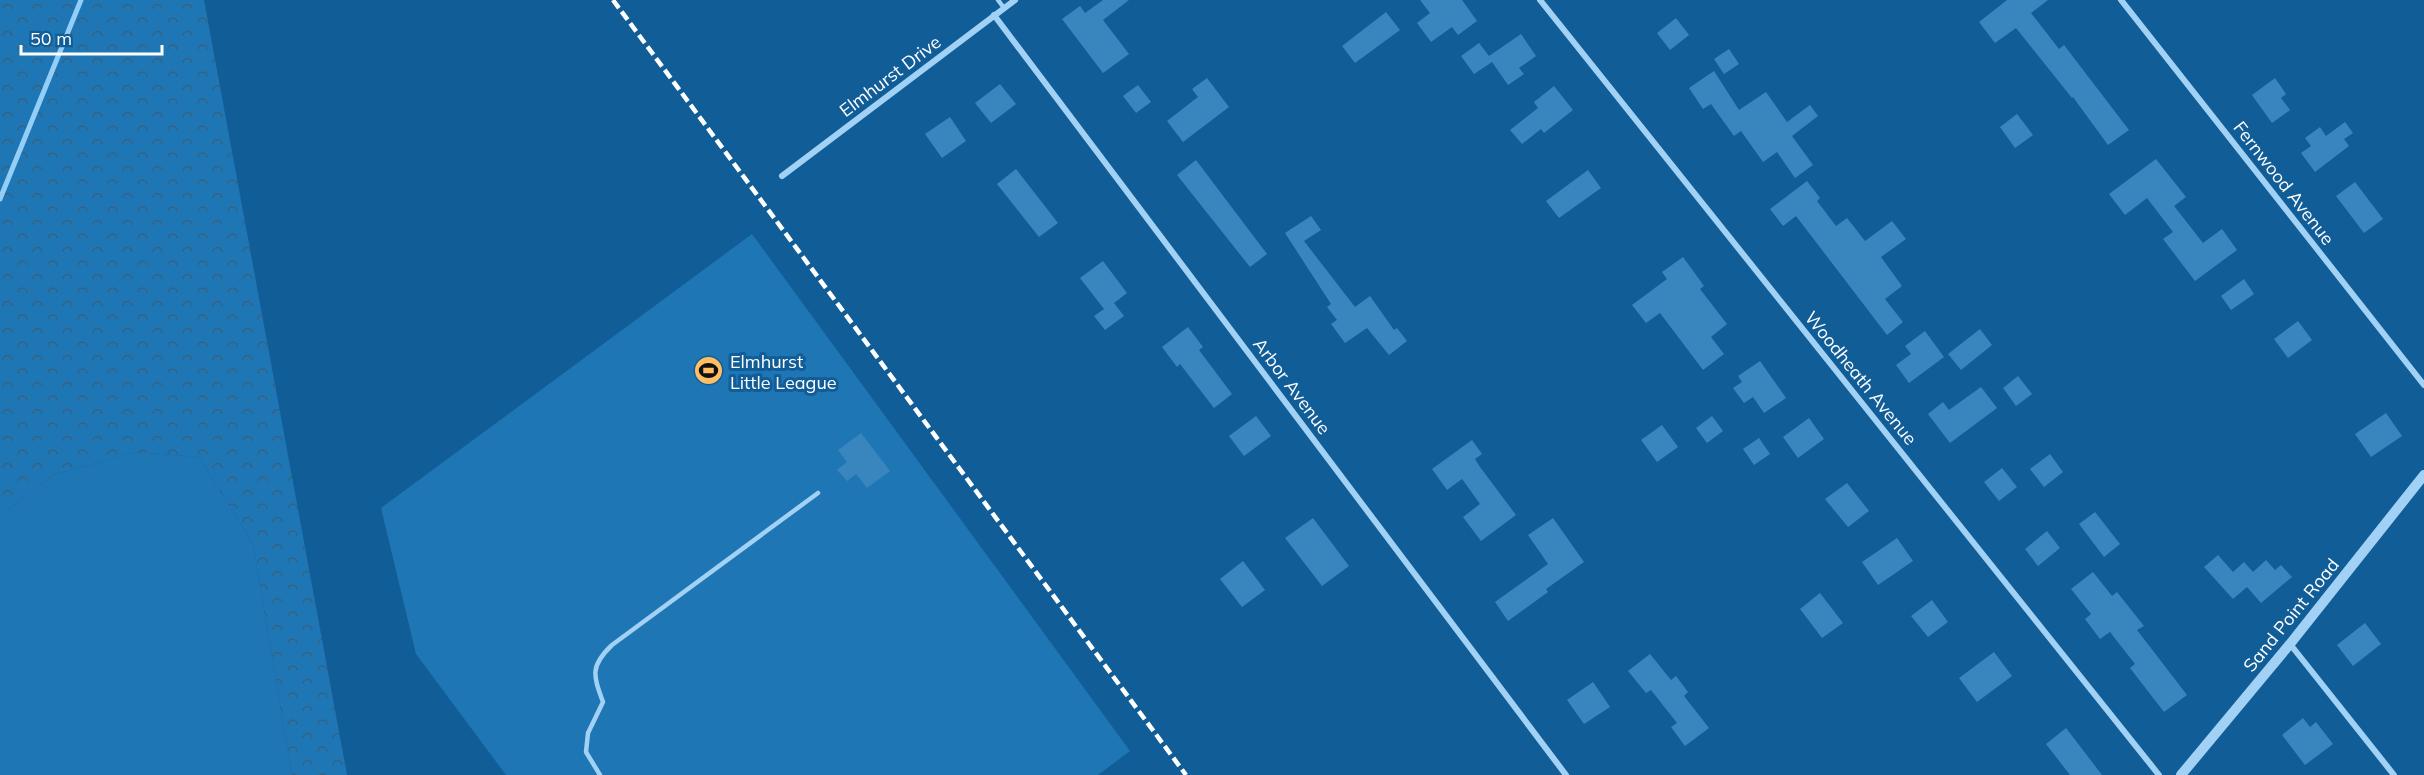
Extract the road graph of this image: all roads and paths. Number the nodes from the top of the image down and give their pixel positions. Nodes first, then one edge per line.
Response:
1 (998, 0) edge
2 (1015, 0) edge
3 (1540, 0) edge
4 (2121, 0) edge
5 (1004, 8) junction
6 (994, 15) junction
7 (782, 176) dead end
8 (2424, 385) edge
9 (2424, 475) edge
10 (818, 493) dead end
11 (2290, 644) junction
12 (600, 775) edge
13 (1566, 775) edge
14 (2159, 775) edge
15 (2181, 775) edge
16 (2394, 775) edge

1 - 5 lane
2 - 5 street, Elmhurst Drive
3 - 14 street, Woodheath Avenue
4 - 8 street, Fernwood Avenue
5 - 6 street, Elmhurst Drive
6 - 7 street, Elmhurst Drive
6 - 13 street, Arbor Avenue
9 - 11 street, Sand Point Road
10 - 12 lane
11 - 15 street, Sand Point Road
11 - 16 street

